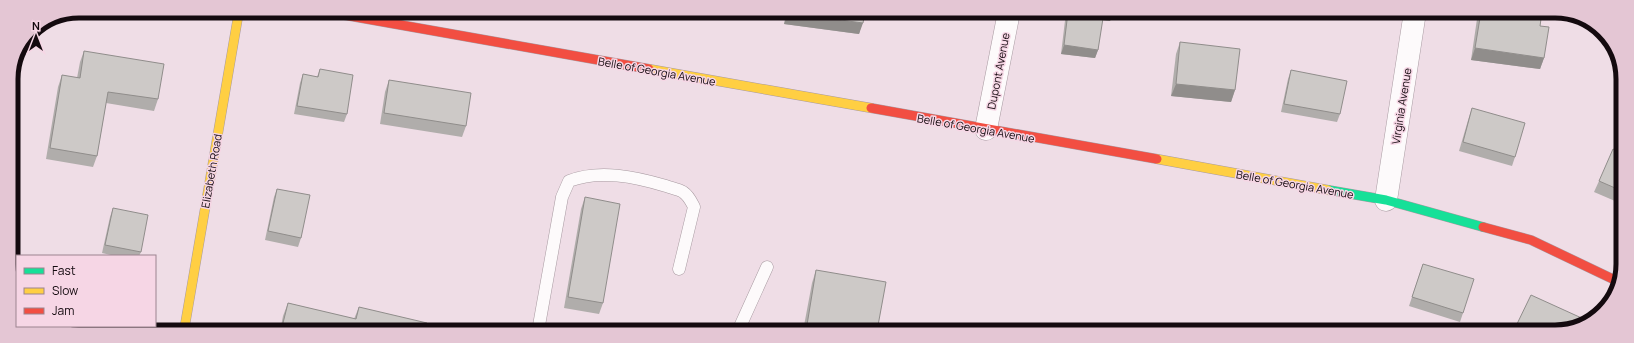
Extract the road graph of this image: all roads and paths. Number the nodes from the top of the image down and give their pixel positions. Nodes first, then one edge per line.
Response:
1 (238, 18) edge
2 (361, 18) edge
3 (1008, 18) edge
4 (1414, 18) edge
5 (986, 130) junction
6 (1386, 200) junction
7 (767, 267) dead end
8 (679, 269) dead end
9 (1614, 280) edge
10 (185, 325) edge
11 (539, 325) edge
12 (741, 325) edge

1 - 10 street, Elizabeth Road
2 - 5 street, Belle of Georgia Avenue
3 - 5 street, Dupont Avenue
4 - 6 street, Virginia Avenue
5 - 6 street, Belle of Georgia Avenue
6 - 9 street, Belle of Georgia Avenue
7 - 12 lane
8 - 11 lane

